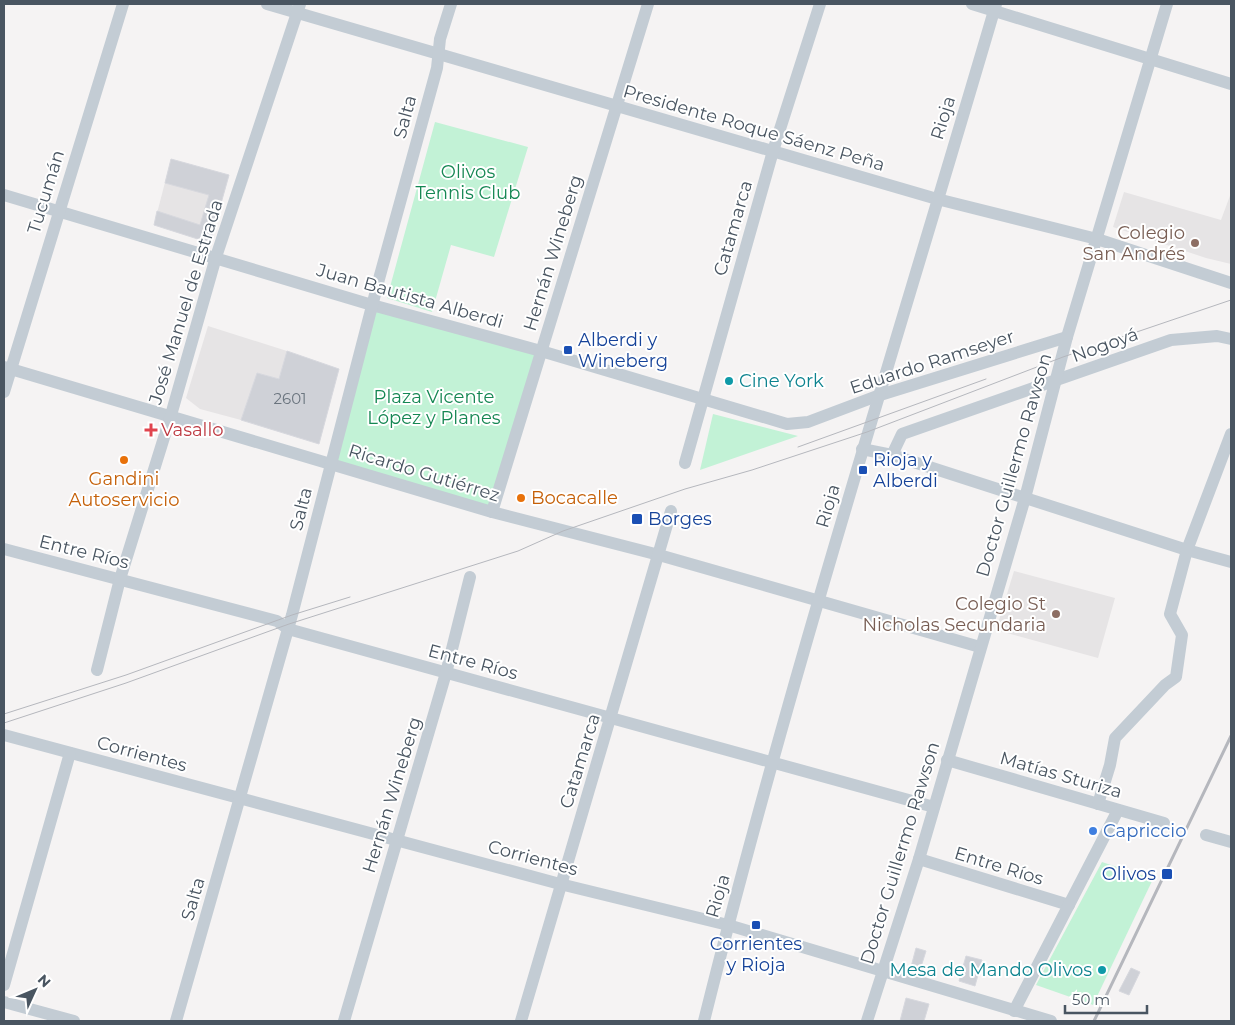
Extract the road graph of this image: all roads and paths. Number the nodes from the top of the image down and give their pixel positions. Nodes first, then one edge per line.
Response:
1 (123, 4) edge
2 (267, 4) edge
3 (451, 4) edge
4 (648, 4) edge
5 (820, 4) edge
6 (972, 4) edge
7 (1167, 4) edge
8 (995, 7) edge
9 (298, 8) edge
10 (439, 52) junction
11 (1151, 57) junction
12 (1231, 84) edge
13 (617, 106) junction
14 (773, 151) junction
15 (4, 195) edge
16 (937, 199) junction
17 (58, 211) junction
18 (1097, 239) junction
19 (216, 257) junction
20 (1231, 283) edge
21 (372, 305) junction
22 (1067, 337) junction
23 (1231, 339) edge
24 (541, 351) junction
25 (7, 368) edge
26 (1057, 381) junction
27 (4, 392) edge
28 (878, 396) junction
29 (702, 400) junction
30 (171, 415) junction
31 (808, 422) joint
32 (1231, 434) edge
33 (862, 449) junction
34 (892, 455) junction
35 (331, 463) junction
36 (685, 463) dead end
37 (1025, 498) junction
38 (671, 511) dead end
39 (492, 512) junction
40 (4, 549) edge
41 (1187, 550) junction
42 (659, 555) junction
43 (1231, 562) edge
44 (470, 577) dead end
45 (120, 579) junction
46 (820, 601) junction
47 (288, 629) junction
48 (980, 647) junction
49 (97, 670) dead end
50 (446, 673) junction
51 (612, 718) junction
52 (4, 735) edge
53 (70, 753) junction
54 (947, 760) junction
55 (774, 763) junction
56 (240, 798) junction
57 (1098, 804) junction
58 (934, 807) junction
59 (1118, 810) junction
60 (1164, 823) dead end
61 (1206, 835) dead end
62 (396, 840) junction
63 (1231, 842) edge
64 (919, 859) junction
65 (560, 884) junction
66 (1069, 905) junction
67 (728, 925) junction
68 (883, 971) junction
69 (4, 985) edge
70 (4, 1002) edge
71 (1014, 1011) junction
72 (74, 1021) edge
73 (176, 1021) edge
74 (344, 1021) edge
75 (521, 1021) edge
76 (704, 1021) edge
77 (867, 1021) edge
78 (1051, 1021) edge

1 - 17 street, Tucumán
2 - 9 street, Presidente Roque Sáenz Peña
3 - 10 street, Salta
4 - 13 street, Hernán Wineberg
5 - 14 street, Catamarca
6 - 8 street
7 - 11 street, Doctor Guillermo Rawson
8 - 11 street
8 - 16 street, Rioja
9 - 10 street, Presidente Roque Sáenz Peña
9 - 19 street, José Manuel de Estrada
10 - 13 street, Presidente Roque Sáenz Peña
10 - 21 street, Salta
11 - 12 street
11 - 18 street, Doctor Guillermo Rawson
13 - 14 street, Presidente Roque Sáenz Peña
13 - 24 street, Hernán Wineberg
14 - 16 street, Presidente Roque Sáenz Peña
14 - 29 street, Catamarca
15 - 17 street, Juan Bautista Alberdi
16 - 18 street, Presidente Roque Sáenz Peña
16 - 28 street, Rioja
17 - 19 street, Juan Bautista Alberdi
17 - 25 street, Tucumán
18 - 20 street, Presidente Roque Sáenz Peña
18 - 22 street, Doctor Guillermo Rawson
19 - 21 street, Juan Bautista Alberdi
19 - 30 street, José Manuel de Estrada
21 - 24 street, Juan Bautista Alberdi
21 - 35 street, Salta
22 - 26 street, Doctor Guillermo Rawson
22 - 28 street, Eduardo Ramseyer
23 - 26 street, Nogoyá
24 - 29 street, Juan Bautista Alberdi
24 - 39 street, Hernán Wineberg
25 - 27 street, Tucumán
25 - 30 street, Ricardo Gutiérrez
26 - 34 street, Nogoyá
26 - 37 street, Doctor Guillermo Rawson
28 - 31 street, Eduardo Ramseyer
28 - 33 street, Rioja
29 - 31 street, Juan Bautista Alberdi
29 - 36 street, Catamarca
30 - 35 street, Ricardo Gutiérrez
30 - 45 street, José Manuel de Estrada
32 - 41 street
33 - 34 street
33 - 46 street, Rioja
34 - 37 street
35 - 39 street, Ricardo Gutiérrez
35 - 47 street, Salta
37 - 41 street
37 - 48 street, Doctor Guillermo Rawson
38 - 42 street, Catamarca
39 - 42 street, Ricardo Gutiérrez
40 - 45 street, Entre Ríos
41 - 43 street
41 - 57 street
42 - 46 street, Ricardo Gutiérrez
42 - 51 street, Catamarca
44 - 50 street, Hernán Wineberg
45 - 47 street, Entre Ríos
45 - 49 street, José Manuel de Estrada
46 - 48 street, Ricardo Gutiérrez
46 - 55 street, Rioja
47 - 50 street, Entre Ríos
47 - 56 street, Salta
48 - 54 street, Doctor Guillermo Rawson
50 - 51 street, Entre Ríos
50 - 62 street, Hernán Wineberg
51 - 55 street, Entre Ríos
51 - 65 street, Catamarca
52 - 53 street, Corrientes
53 - 56 street, Corrientes
53 - 69 street
54 - 57 street, Matías Sturiza
54 - 58 street, Doctor Guillermo Rawson
55 - 58 street, Entre Ríos
55 - 67 street, Rioja
56 - 62 street, Corrientes
56 - 73 street, Salta
57 - 59 street, Matías Sturiza
58 - 64 street, Doctor Guillermo Rawson
59 - 60 street, Matías Sturiza
59 - 66 street
61 - 63 street
62 - 65 street, Corrientes
62 - 74 street, Hernán Wineberg
64 - 66 street, Entre Ríos
64 - 68 street, Doctor Guillermo Rawson
65 - 67 street, Corrientes
65 - 75 street, Catamarca
66 - 71 street
67 - 68 street, Corrientes
67 - 76 street, Rioja
68 - 71 street, Corrientes
68 - 77 street, Doctor Guillermo Rawson
70 - 72 street
71 - 78 street, Corrientes

